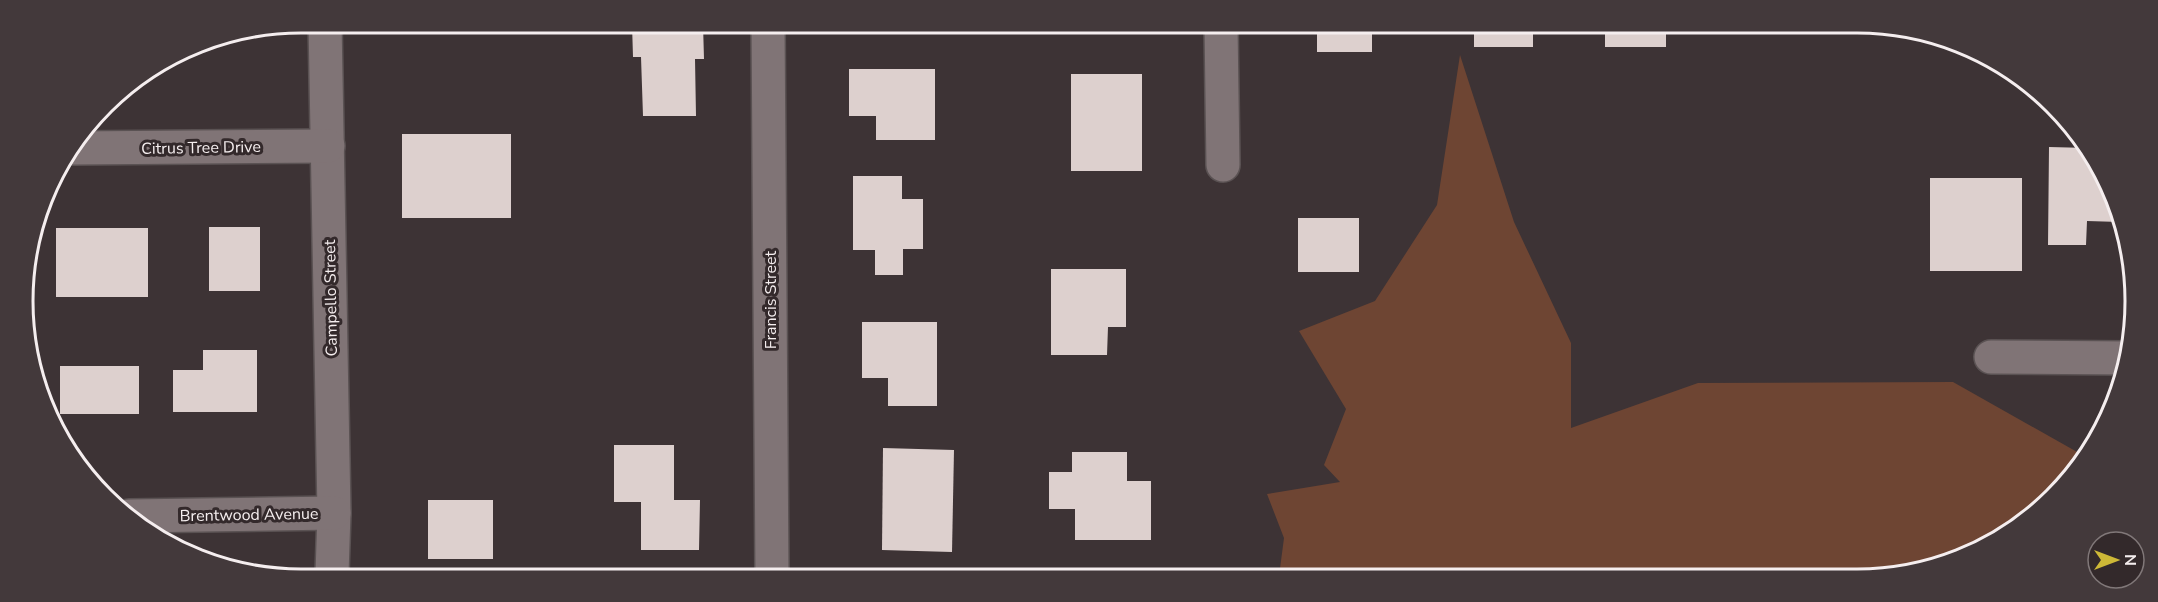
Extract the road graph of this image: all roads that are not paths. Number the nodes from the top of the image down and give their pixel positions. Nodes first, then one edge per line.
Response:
1 (325, 33) edge
2 (768, 33) edge
3 (1221, 33) edge
4 (328, 146) junction
5 (81, 148) edge
6 (1223, 165) dead end
7 (1991, 357) dead end
8 (2119, 358) edge
9 (334, 513) junction
10 (141, 516) edge
11 (332, 569) edge
12 (772, 569) edge

1 - 4 street, Campello Street
2 - 12 street, Francis Street
3 - 6 street
4 - 5 street, Citrus Tree Drive
4 - 9 street, Campello Street
7 - 8 street
9 - 10 street, Brentwood Avenue
9 - 11 street, Campello Street

